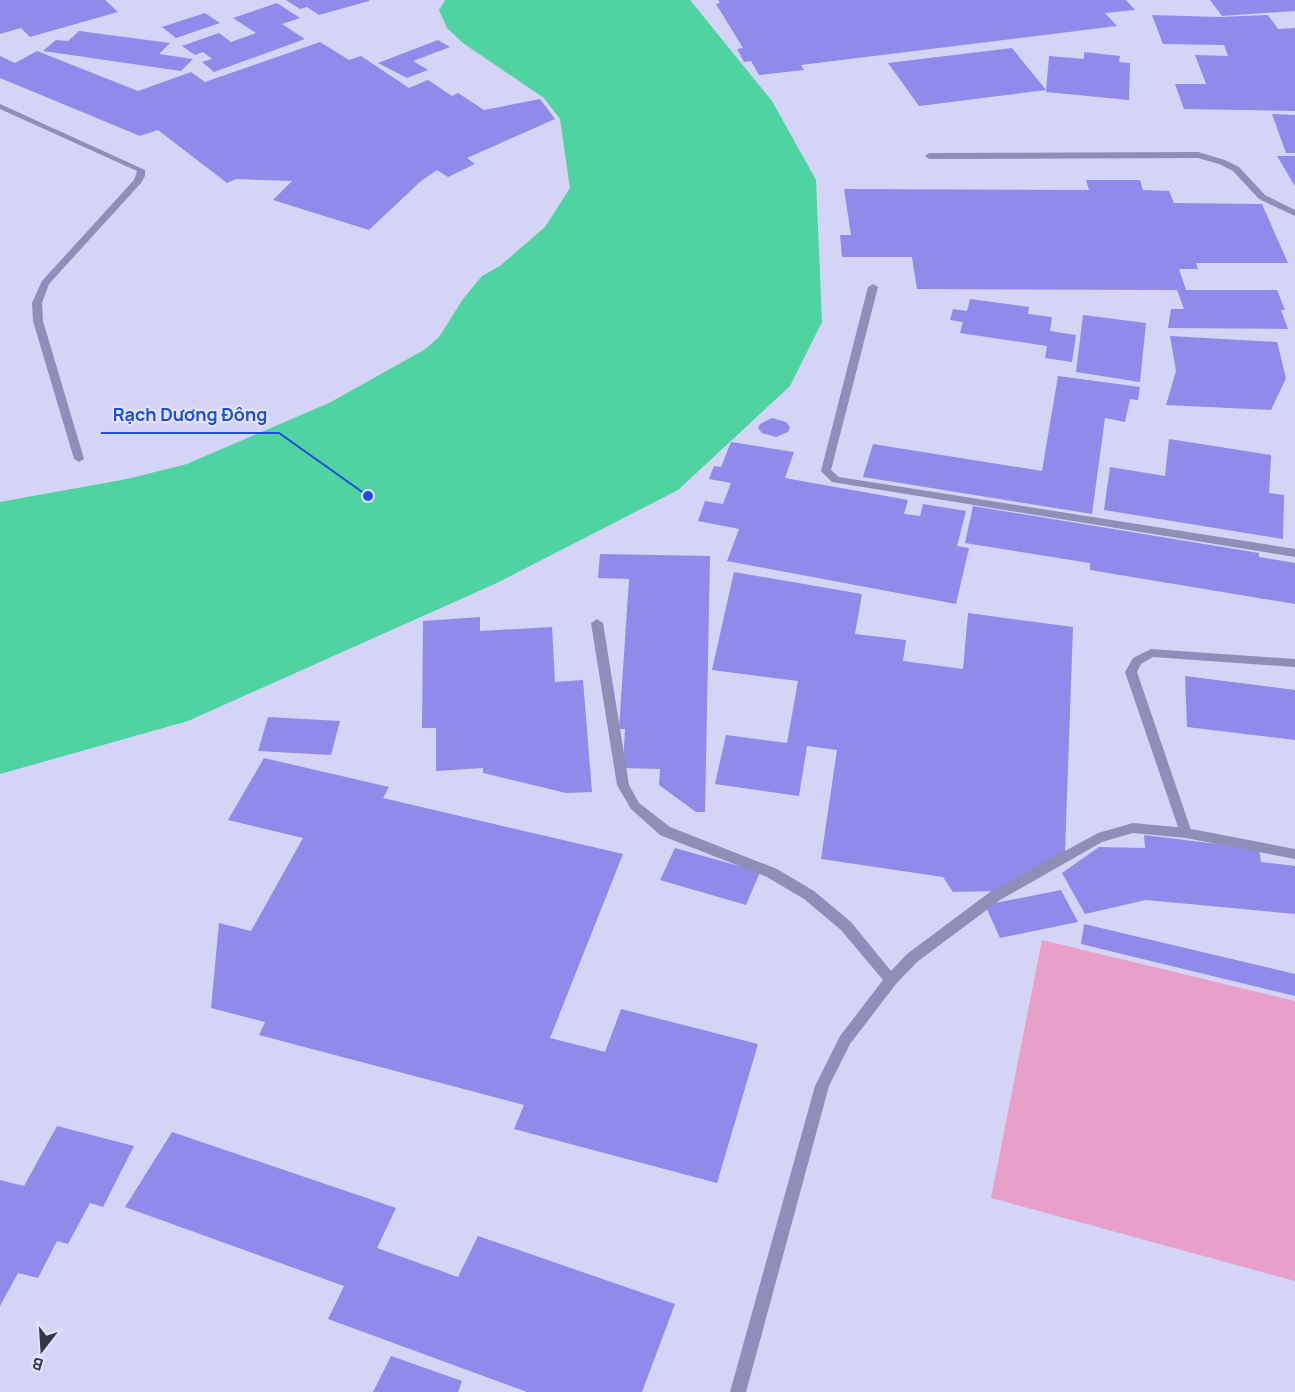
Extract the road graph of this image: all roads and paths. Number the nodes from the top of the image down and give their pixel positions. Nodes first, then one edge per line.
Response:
1 (0, 105) edge
2 (929, 156) dead end
3 (1295, 213) edge
4 (873, 287) dead end
5 (79, 459) dead end
6 (1295, 553) edge
7 (597, 623) dead end
8 (1295, 663) edge
9 (1186, 833) junction
10 (1295, 854) edge
11 (891, 980) junction
12 (738, 1392) edge

1 - 5 street
2 - 3 street
4 - 6 street
7 - 11 street
8 - 9 street
9 - 10 street
9 - 11 street
11 - 12 street

